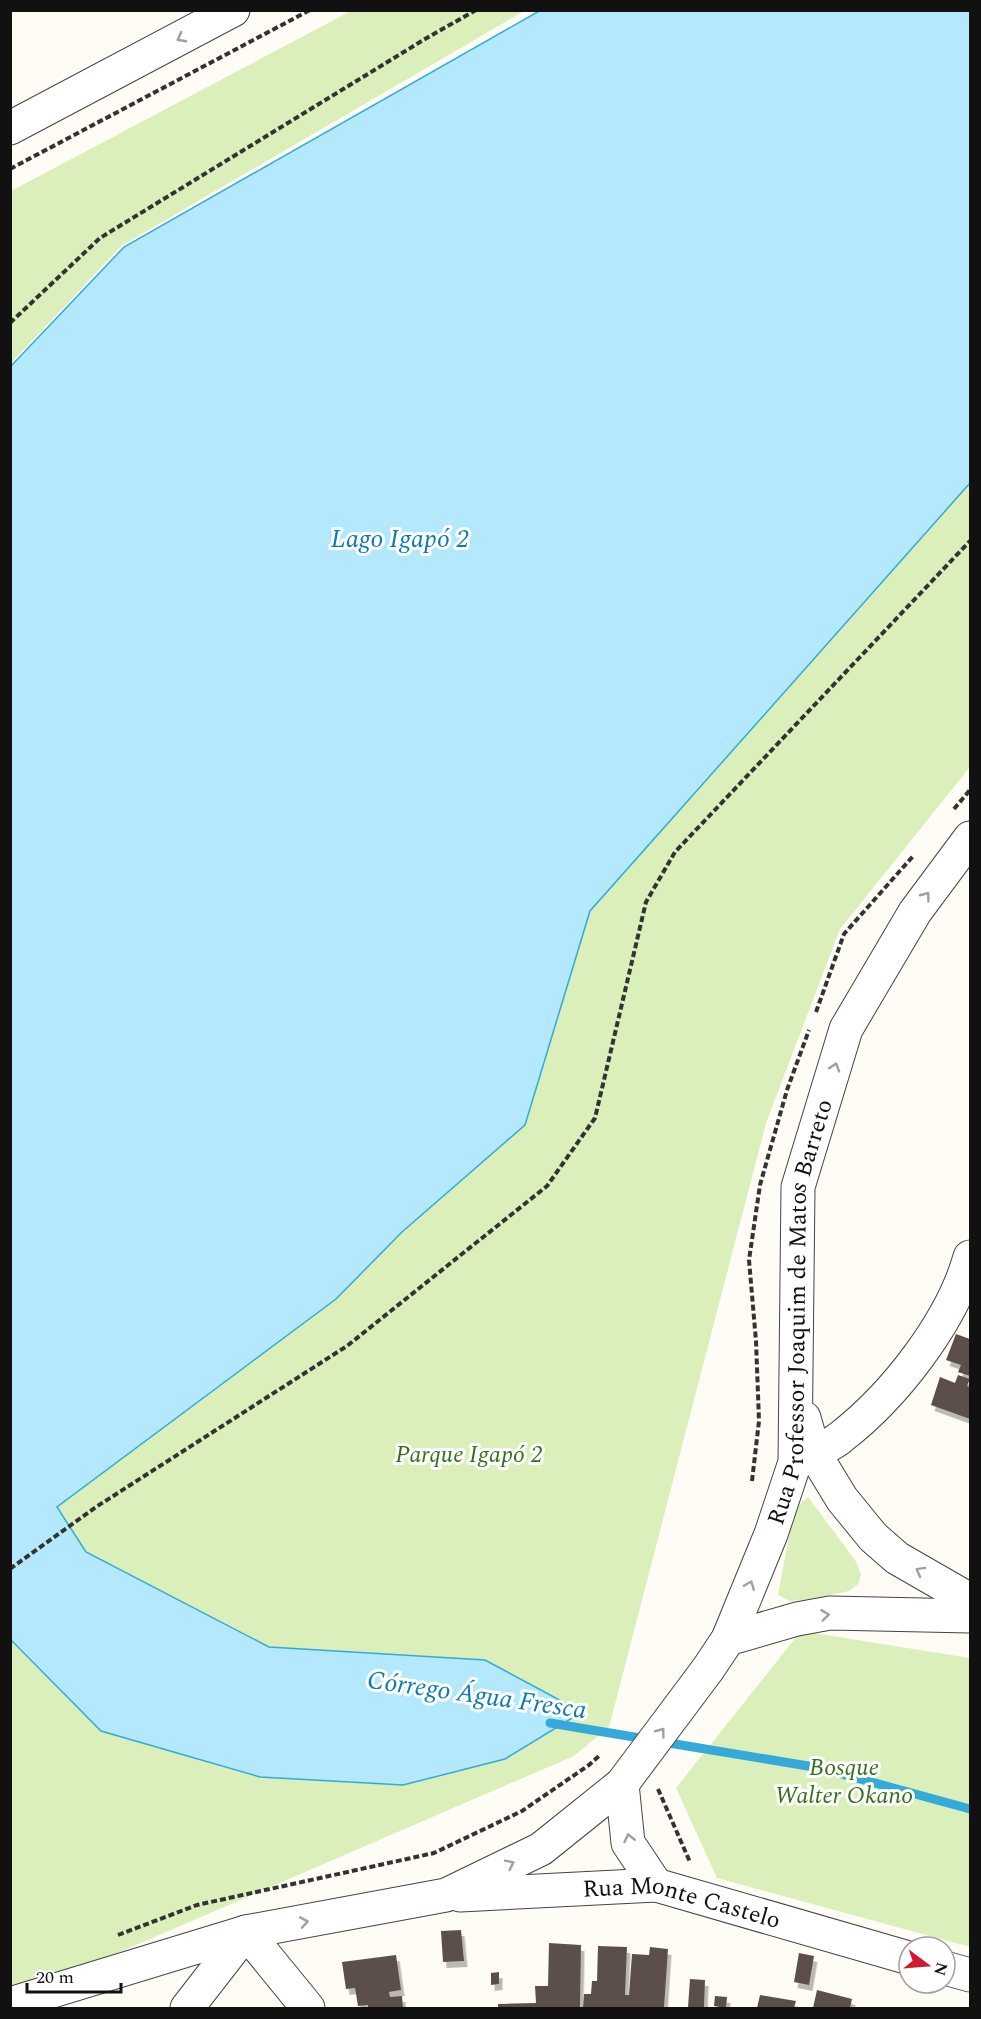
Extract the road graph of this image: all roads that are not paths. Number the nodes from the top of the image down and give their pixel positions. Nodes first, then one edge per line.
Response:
1 (233, 10) edge
2 (10, 128) edge
3 (959, 828) edge
4 (970, 1257) edge
5 (796, 1389) junction
6 (814, 1453) junction
7 (970, 1600) edge
8 (970, 1616) edge
9 (728, 1639) junction
10 (624, 1782) junction
11 (656, 1885) junction
12 (446, 1896) junction
13 (246, 1932) junction
14 (897, 1955) edge
15 (10, 2004) edge
16 (186, 2008) edge
17 (308, 2008) edge

1 -> 2 street
5 -> 3 street, Rua Professor Joaquim de Matos Barreto
4 - 6 street
5 - 6 street
9 -> 5 street, Rua Professor Joaquim de Matos Barreto
7 -> 6 street
9 -> 8 street
10 -> 9 street, Rua Professor Joaquim de Matos Barreto
11 -> 10 street
12 -> 10 street, Rua Professor Joaquim de Matos Barreto
11 - 12 street, Rua Monte Castelo
11 - 14 street, Rua Monte Castelo
13 -> 12 street, Rua Professor Joaquim de Matos Barreto
13 - 15 street, Rua Professor Joaquim de Matos Barreto
13 - 16 street
13 - 17 street

